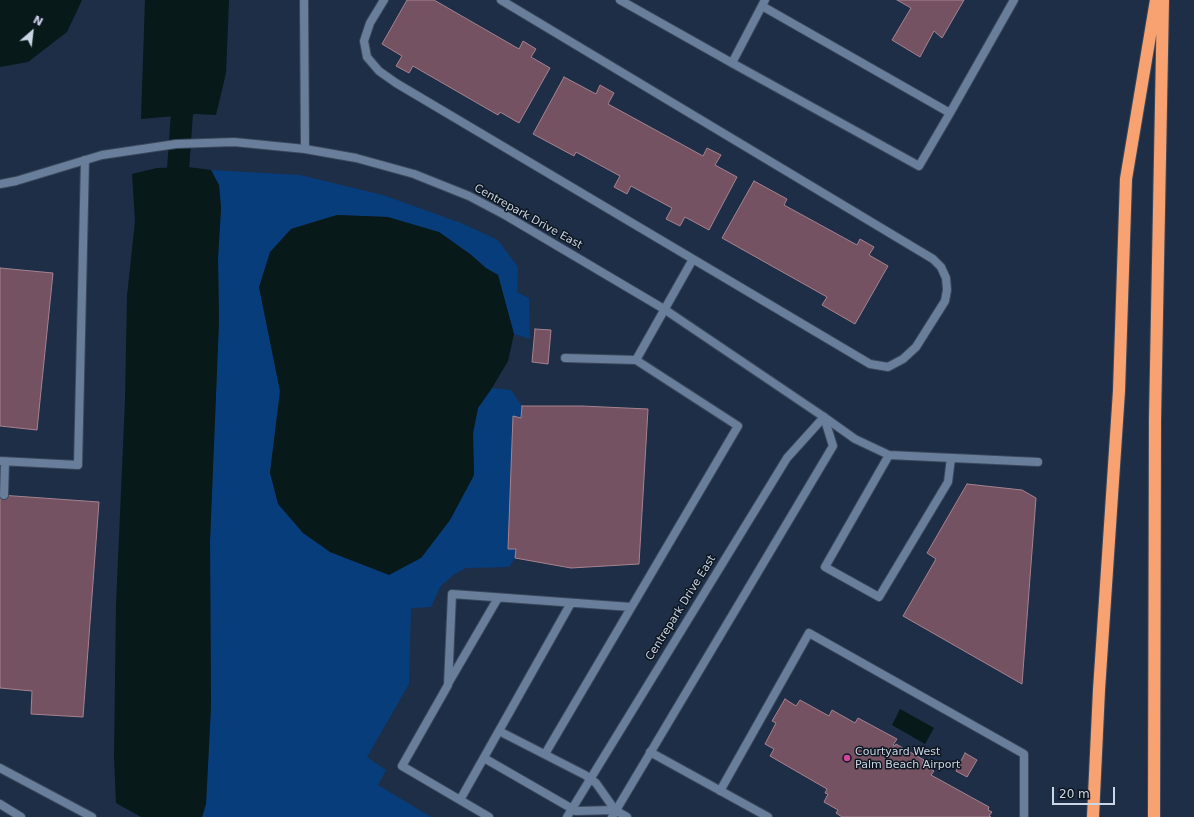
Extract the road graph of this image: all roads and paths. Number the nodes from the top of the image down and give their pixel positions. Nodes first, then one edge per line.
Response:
1 (304, 0) edge
2 (384, 0) edge
3 (501, 0) edge
4 (620, 0) edge
5 (1014, 0) edge
6 (1156, 0) edge
7 (1163, 0) edge
8 (763, 3) edge
9 (732, 63) junction
10 (950, 113) junction
11 (305, 149) junction
12 (85, 160) junction
13 (0, 184) edge
14 (693, 259) junction
15 (664, 309) junction
16 (565, 358) dead end
17 (636, 360) junction
18 (824, 418) junction
19 (889, 455) junction
20 (951, 458) junction
21 (2, 462) edge
22 (1038, 462) dead end
23 (4, 495) dead end
24 (498, 598) junction
25 (571, 603) junction
26 (631, 607) junction
27 (448, 685) junction
28 (499, 731) junction
29 (650, 752) junction
30 (545, 754) junction
31 (484, 758) junction
32 (0, 768) edge
33 (589, 778) junction
34 (720, 791) junction
35 (460, 800) junction
36 (0, 804) edge
37 (572, 809) junction
38 (613, 814) edge
39 (91, 816) edge
40 (21, 817) edge
41 (489, 817) edge
42 (567, 817) edge
43 (627, 817) edge
44 (768, 817) edge
45 (1024, 817) edge
46 (1093, 817) edge
47 (1154, 817) edge

1 - 11 street
2 - 14 street
3 - 14 street
4 - 9 street
5 - 10 street
6 - 46 highway
7 - 47 highway
8 - 9 street
8 - 10 street
9 - 10 street
11 - 12 street, Centrepark Drive East
11 - 15 street, Centrepark Drive East
12 - 13 street, Centrepark Drive East
12 - 21 street
14 - 15 street
15 - 17 street
15 - 18 street, Centrepark Drive East
16 - 17 street
17 - 26 street
18 - 19 street
18 - 29 street
18 - 33 street, Centrepark Drive East
19 - 20 street
19 - 20 street
20 - 22 street
21 - 23 street
24 - 25 street
24 - 27 street
24 - 27 street
25 - 26 street
25 - 28 street
26 - 30 street
27 - 35 street
28 - 30 street
28 - 31 street
29 - 34 street
29 - 38 street
30 - 33 street
31 - 35 street
31 - 37 street
32 - 39 street
33 - 37 street, Centrepark Drive East
33 - 38 street
34 - 44 street
34 - 45 street
35 - 41 street
36 - 40 street
37 - 38 street
37 - 42 street, Centrepark Drive East
38 - 43 street

